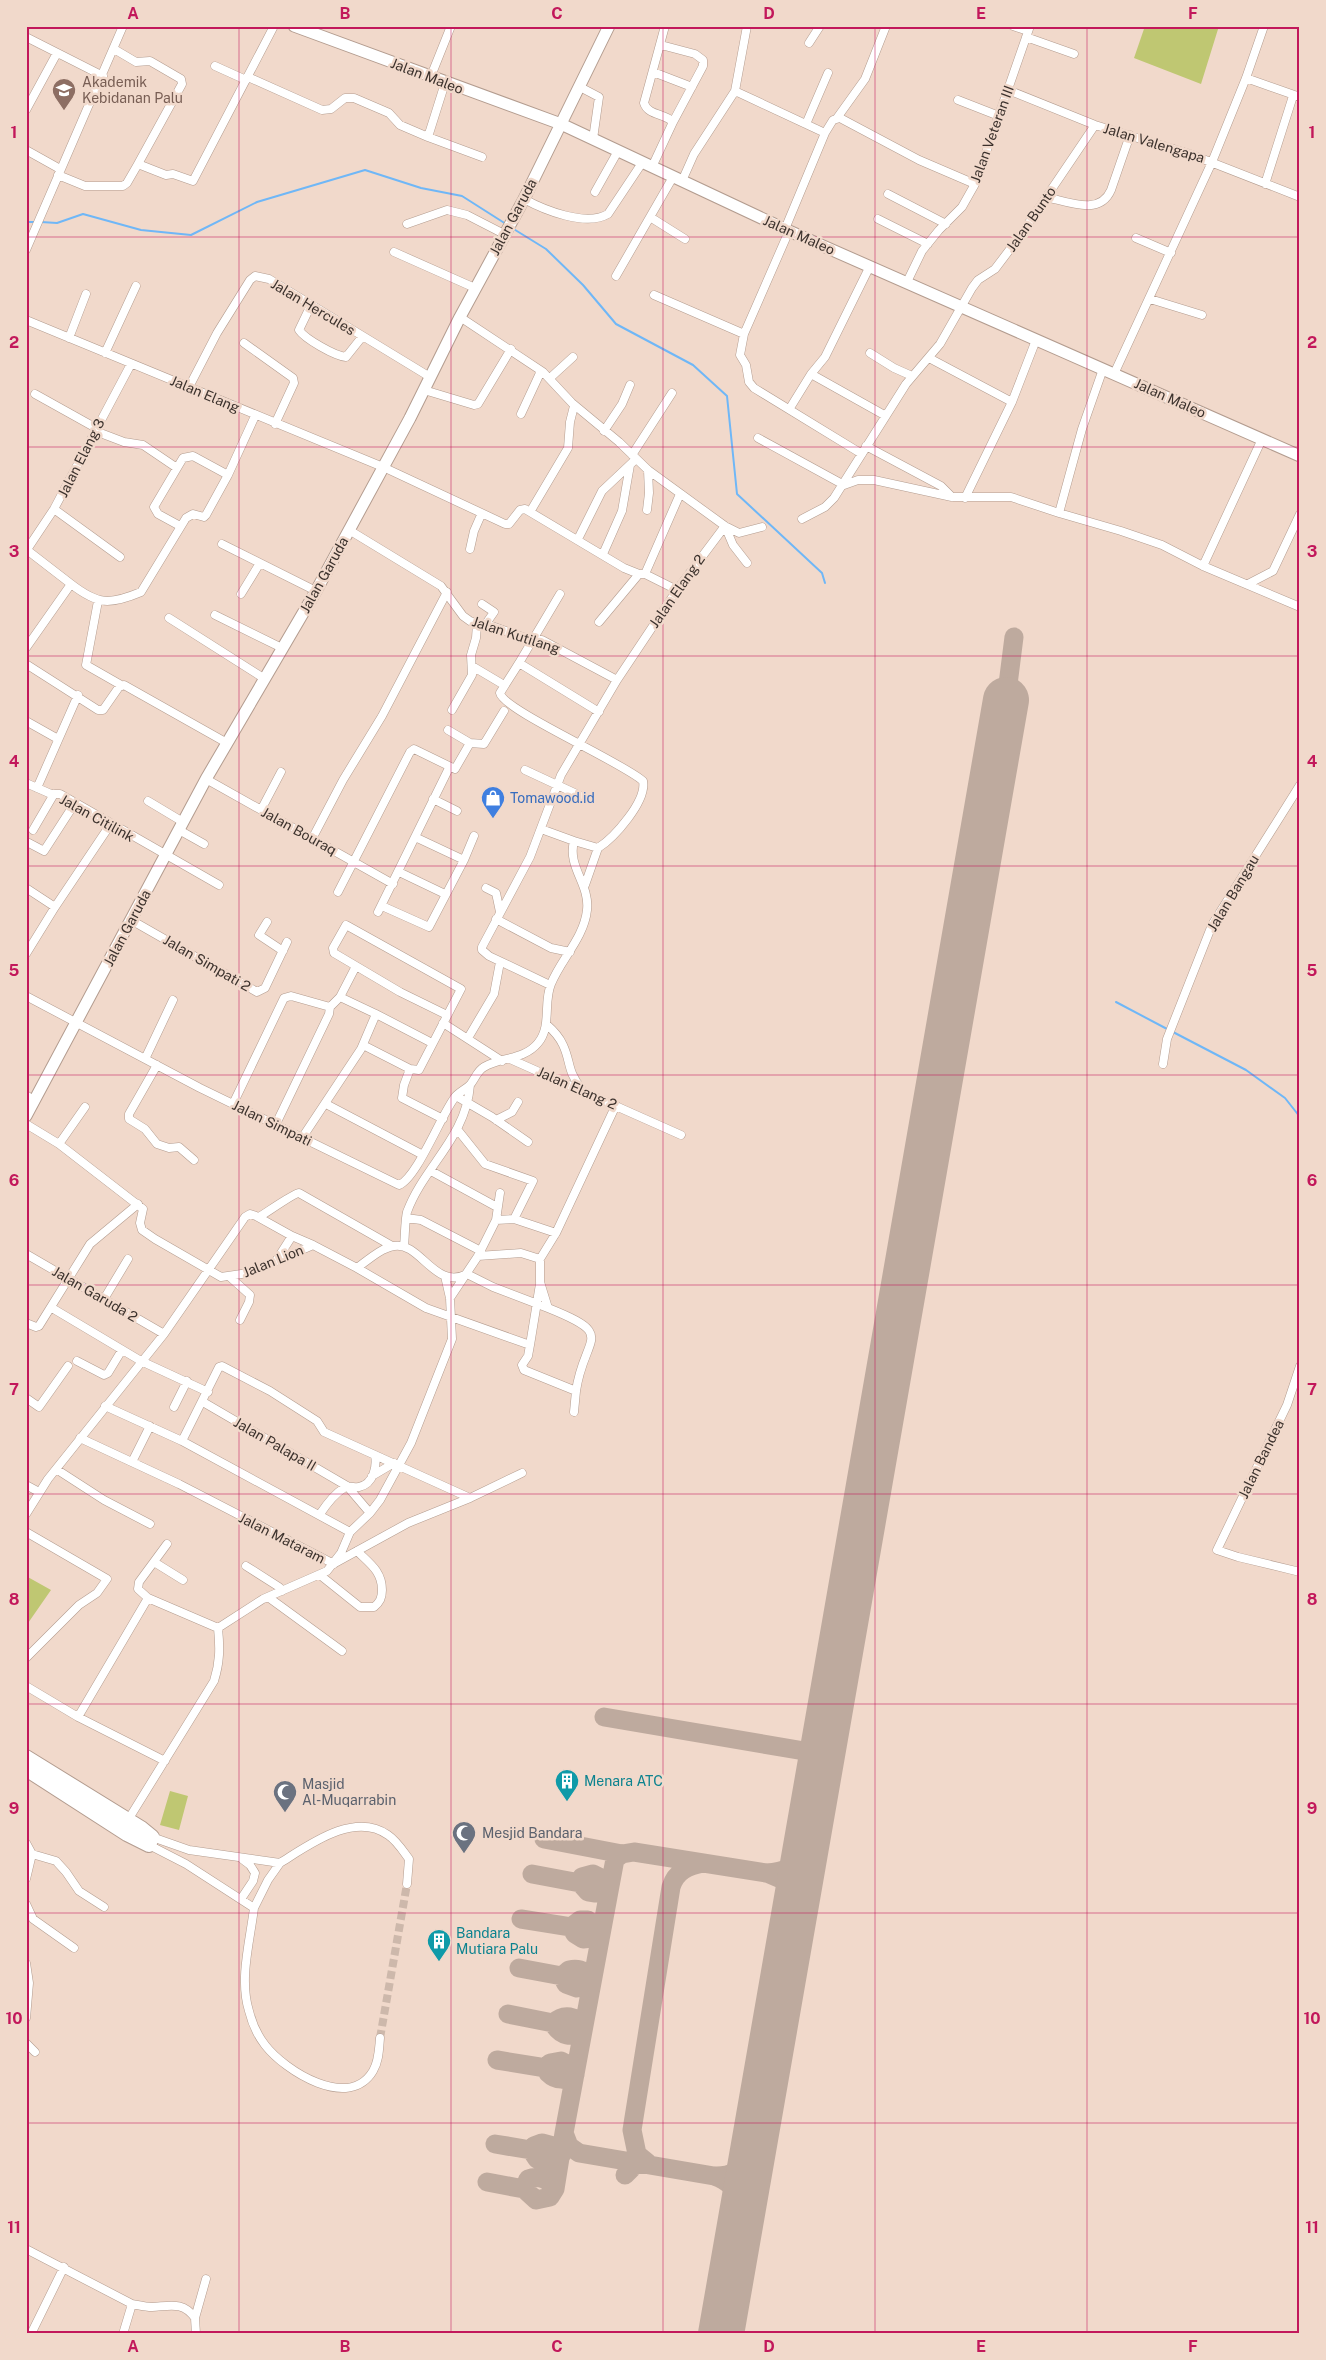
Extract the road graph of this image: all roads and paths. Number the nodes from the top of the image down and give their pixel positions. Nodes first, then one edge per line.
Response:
1 (124, 26) edge
2 (274, 26) edge
3 (294, 26) edge
4 (451, 26) edge
5 (609, 26) edge
6 (665, 26) edge
7 (747, 26) edge
8 (820, 26) edge
9 (886, 26) edge
10 (1013, 26) edge
11 (1264, 26) edge
12 (319, 30) edge
13 (1028, 32) edge
14 (26, 37) edge
15 (809, 43) dead end
16 (661, 45) junction
17 (114, 49) junction
18 (57, 53) junction
19 (1074, 54) dead end
20 (216, 66) dead end
21 (653, 72) junction
22 (828, 73) dead end
23 (103, 76) junction
24 (431, 76) junction
25 (1246, 78) junction
26 (247, 79) junction
27 (445, 83) junction
28 (580, 87) junction
29 (692, 87) junction
30 (26, 89) edge
31 (1008, 90) junction
32 (735, 91) junction
33 (34, 94) junction
34 (1296, 97) edge
35 (958, 100) dead end
36 (26, 110) edge
37 (999, 116) junction
38 (837, 118) junction
39 (673, 122) junction
40 (561, 124) junction
41 (806, 124) junction
42 (1095, 125) junction
43 (825, 133) junction
44 (1130, 135) junction
45 (428, 137) junction
46 (593, 140) junction
47 (26, 150) edge
48 (618, 151) junction
49 (482, 157) dead end
50 (1212, 162) junction
51 (138, 164) junction
52 (647, 165) junction
53 (59, 172) junction
54 (678, 179) junction
55 (975, 184) junction
56 (1264, 184) junction
57 (595, 192) dead end
58 (888, 194) dead end
59 (1046, 197) junction
60 (1300, 197) edge
61 (524, 199) junction
62 (650, 217) junction
63 (878, 218) dead end
64 (407, 224) dead end
65 (946, 224) junction
66 (787, 230) junction
67 (505, 232) junction
68 (1136, 238) dead end
69 (685, 239) dead end
70 (928, 244) junction
71 (26, 250) edge
72 (394, 252) dead end
73 (1171, 253) junction
74 (870, 266) junction
75 (616, 276) dead end
76 (907, 282) junction
77 (136, 286) dead end
78 (475, 288) junction
79 (86, 294) dead end
80 (654, 295) dead end
81 (1150, 299) junction
82 (311, 305) junction
83 (962, 306) junction
84 (1202, 315) dead end
85 (460, 317) junction
86 (26, 320) edge
87 (744, 334) junction
88 (362, 336) junction
89 (69, 338) junction
90 (1036, 340) junction
91 (244, 343) dead end
92 (510, 349) junction
93 (105, 353) junction
94 (870, 353) dead end
95 (573, 357) dead end
96 (929, 358) junction
97 (131, 364) junction
98 (1103, 369) junction
99 (541, 370) junction
100 (811, 374) junction
101 (1114, 374) junction
102 (912, 376) junction
103 (430, 377) junction
104 (550, 378) junction
105 (630, 385) dead end
106 (189, 387) junction
107 (424, 390) junction
108 (672, 393) dead end
109 (34, 394) dead end
110 (1012, 402) junction
111 (574, 406) junction
112 (790, 408) junction
113 (521, 414) dead end
114 (255, 416) junction
115 (886, 416) junction
116 (275, 424) junction
117 (95, 430) junction
118 (604, 431) junction
119 (758, 438) dead end
120 (1262, 439) junction
121 (866, 446) junction
122 (862, 454) junction
123 (1300, 456) edge
124 (633, 459) junction
125 (383, 467) junction
126 (177, 468) junction
127 (648, 470) junction
128 (228, 476) junction
129 (844, 485) junction
130 (680, 494) junction
131 (952, 497) junction
132 (965, 498) junction
133 (54, 509) junction
134 (647, 510) dead end
135 (530, 512) junction
136 (1059, 513) junction
137 (1300, 514) edge
138 (481, 515) junction
139 (802, 519) dead end
140 (180, 526) junction
141 (725, 526) junction
142 (762, 528) dead end
143 (349, 530) junction
144 (578, 539) junction
145 (222, 544) dead end
146 (470, 549) dead end
147 (26, 550) edge
148 (603, 554) junction
149 (120, 557) dead end
150 (260, 562) junction
151 (747, 563) dead end
152 (1203, 566) junction
153 (642, 574) junction
154 (71, 584) junction
155 (1248, 584) junction
156 (676, 590) junction
157 (316, 591) junction
158 (447, 592) junction
159 (242, 594) dead end
160 (560, 594) dead end
161 (98, 600) junction
162 (482, 604) dead end
163 (1300, 606) edge
164 (215, 615) dead end
165 (170, 618) dead end
166 (599, 622) dead end
167 (476, 624) junction
168 (485, 624) junction
169 (531, 640) junction
170 (26, 648) edge
171 (282, 648) junction
172 (519, 663) junction
173 (26, 664) edge
174 (472, 666) junction
175 (265, 679) junction
176 (617, 680) junction
177 (504, 685) junction
178 (121, 686) junction
179 (78, 695) junction
180 (452, 710) dead end
181 (504, 711) dead end
182 (599, 712) junction
183 (26, 721) edge
184 (448, 730) dead end
185 (58, 739) junction
186 (227, 743) junction
187 (470, 743) junction
188 (579, 743) junction
189 (449, 768) junction
190 (525, 770) dead end
191 (281, 772) dead end
192 (206, 779) junction
193 (26, 783) edge
194 (557, 785) junction
195 (1300, 785) edge
196 (37, 788) junction
197 (54, 794) junction
198 (583, 797) dead end
199 (433, 799) junction
200 (148, 800) dead end
201 (75, 803) junction
202 (261, 810) junction
203 (457, 811) dead end
204 (110, 825) junction
205 (181, 826) junction
206 (541, 829) junction
207 (33, 830) dead end
208 (474, 836) dead end
209 (415, 837) junction
210 (312, 839) junction
211 (574, 841) junction
212 (27, 842) edge
213 (204, 844) dead end
214 (598, 848) junction
215 (165, 856) junction
216 (464, 860) junction
217 (354, 862) junction
218 (399, 872) junction
219 (393, 884) junction
220 (218, 885) dead end
221 (585, 885) junction
222 (26, 888) edge
223 (486, 888) dead end
224 (338, 892) dead end
225 (445, 894) junction
226 (56, 907) junction
227 (500, 912) junction
228 (496, 919) junction
229 (131, 920) junction
230 (267, 922) dead end
231 (287, 942) dead end
232 (283, 951) junction
233 (570, 952) junction
234 (26, 954) edge
235 (500, 962) junction
236 (356, 966) junction
237 (550, 985) junction
238 (26, 996) edge
239 (340, 997) junction
240 (173, 1000) dead end
241 (330, 1007) junction
242 (376, 1014) junction
243 (447, 1015) junction
244 (76, 1023) junction
245 (443, 1023) junction
246 (546, 1024) junction
247 (468, 1038) junction
248 (432, 1043) junction
249 (363, 1045) junction
250 (488, 1051) junction
251 (145, 1059) junction
252 (506, 1060) junction
253 (1162, 1064) dead end
254 (157, 1066) junction
255 (482, 1067) junction
256 (410, 1069) junction
257 (470, 1085) junction
258 (583, 1090) junction
259 (456, 1096) junction
260 (31, 1098) edge
261 (518, 1102) dead end
262 (469, 1103) junction
263 (233, 1104) junction
264 (326, 1104) junction
265 (616, 1105) junction
266 (85, 1107) dead end
267 (26, 1116) edge
268 (443, 1119) junction
269 (496, 1120) junction
270 (26, 1124) edge
271 (276, 1124) junction
272 (457, 1129) junction
273 (680, 1135) dead end
274 (302, 1138) junction
275 (528, 1142) dead end
276 (59, 1144) junction
277 (423, 1155) junction
278 (194, 1160) dead end
279 (431, 1171) junction
280 (500, 1192) dead end
281 (138, 1204) junction
282 (498, 1207) junction
283 (259, 1217) junction
284 (406, 1218) junction
285 (514, 1219) junction
286 (496, 1220) junction
287 (556, 1233) junction
288 (292, 1236) junction
289 (313, 1245) junction
290 (392, 1246) junction
291 (404, 1246) junction
292 (479, 1253) junction
293 (26, 1254) edge
294 (128, 1259) dead end
295 (540, 1259) junction
296 (276, 1261) junction
297 (357, 1268) junction
298 (208, 1270) junction
299 (467, 1274) junction
300 (445, 1276) junction
301 (230, 1277) junction
302 (68, 1278) junction
303 (540, 1282) junction
304 (450, 1298) junction
305 (104, 1299) junction
306 (536, 1304) junction
307 (52, 1308) junction
308 (548, 1308) junction
309 (450, 1316) junction
310 (240, 1320) dead end
311 (26, 1323) edge
312 (164, 1334) junction
313 (530, 1345) junction
314 (122, 1350) junction
315 (77, 1361) dead end
316 (141, 1361) junction
317 (68, 1366) dead end
318 (1300, 1366) edge
319 (187, 1381) junction
320 (576, 1391) junction
321 (208, 1392) junction
322 (26, 1398) edge
323 (203, 1402) junction
324 (105, 1406) junction
325 (174, 1407) dead end
326 (574, 1412) dead end
327 (150, 1426) junction
328 (80, 1438) junction
329 (182, 1441) junction
330 (375, 1455) junction
331 (132, 1462) junction
332 (397, 1464) junction
333 (56, 1469) junction
334 (522, 1473) dead end
335 (372, 1476) junction
336 (26, 1485) edge
337 (347, 1486) junction
338 (39, 1492) junction
339 (470, 1498) junction
340 (370, 1513) junction
341 (26, 1514) edge
342 (320, 1514) junction
343 (150, 1524) dead end
344 (26, 1532) edge
345 (350, 1532) junction
346 (167, 1544) dead end
347 (357, 1551) junction
348 (154, 1562) junction
349 (334, 1564) junction
350 (246, 1566) dead end
351 (1300, 1572) edge
352 (320, 1575) junction
353 (183, 1580) dead end
354 (282, 1591) junction
355 (268, 1597) junction
356 (148, 1598) junction
357 (218, 1628) junction
358 (342, 1651) dead end
359 (26, 1658) edge
360 (26, 1686) edge
361 (78, 1717) junction
362 (26, 1757) edge
363 (165, 1762) junction
364 (34, 1770) edge
365 (128, 1820) junction
366 (150, 1841) junction
367 (26, 1843) edge
368 (32, 1854) junction
369 (240, 1858) junction
370 (280, 1863) junction
371 (26, 1879) edge
372 (407, 1884) tunnel mouth
373 (241, 1898) junction
374 (26, 1904) edge
375 (104, 1907) dead end
376 (254, 1908) junction
377 (30, 1920) edge
378 (74, 1948) dead end
379 (26, 1963) edge
380 (26, 2018) edge
381 (380, 2038) tunnel mouth
382 (26, 2043) edge
383 (35, 2052) dead end
384 (26, 2249) edge
385 (64, 2267) junction
386 (206, 2279) dead end
387 (132, 2304) junction
388 (195, 2318) junction
389 (31, 2334) edge
390 (123, 2334) edge
391 (196, 2334) edge

1 - 17 street
2 - 26 street
3 - 12 street, Jalan Maleo
4 - 24 street
5 - 28 street, Jalan Garuda
6 - 16 street
7 - 32 street
8 - 15 street
9 - 38 street
10 - 13 street
11 - 25 street
12 - 24 street, Jalan Maleo
13 - 19 street
13 - 31 street, Jalan Veteran III
14 - 18 street
16 - 21 street
16 - 29 street
17 - 23 street
17 - 51 street
18 - 23 street
18 - 33 street
20 - 26 street
21 - 29 street
21 - 39 street
22 - 41 street
23 - 53 street
24 - 27 street, Jalan Maleo
25 - 34 street
25 - 50 street
26 - 45 street
26 - 51 street
27 - 40 street, Jalan Maleo
27 - 45 street
28 - 40 street, Jalan Garuda
28 - 46 street
29 - 39 street
30 - 33 street
31 - 37 street, Jalan Veteran III
31 - 42 street, Jalan Valengapa
32 - 41 street
32 - 54 street
33 - 36 street
34 - 56 street
35 - 37 street
37 - 55 street, Jalan Veteran III
38 - 43 street
38 - 55 street
39 - 52 street
40 - 46 street, Jalan Maleo
40 - 61 street, Jalan Garuda
41 - 43 street
42 - 44 street, Jalan Valengapa
42 - 59 street, Jalan Bunto
43 - 66 street
44 - 50 street, Jalan Valengapa
44 - 59 street
45 - 49 street
46 - 48 street, Jalan Maleo
47 - 53 street
48 - 52 street, Jalan Maleo
48 - 57 street
50 - 56 street, Jalan Valengapa
50 - 73 street
51 - 53 street
52 - 54 street, Jalan Maleo
52 - 61 street
53 - 71 street
54 - 62 street
54 - 66 street, Jalan Maleo
55 - 65 street, Jalan Veteran III
56 - 60 street, Jalan Valengapa
58 - 65 street
59 - 83 street, Jalan Bunto
61 - 67 street, Jalan Garuda
62 - 69 street
62 - 75 street
63 - 70 street
64 - 67 street
65 - 70 street, Jalan Veteran III
66 - 74 street, Jalan Maleo
66 - 87 street
67 - 78 street, Jalan Garuda
68 - 73 street
70 - 76 street, Jalan Veteran III
72 - 78 street
73 - 81 street
74 - 76 street, Jalan Maleo
74 - 100 street
76 - 83 street, Jalan Maleo
77 - 93 street
78 - 85 street, Jalan Garuda
79 - 89 street
80 - 87 street
81 - 84 street
81 - 101 street
82 - 88 street, Jalan Hercules
82 - 88 street
82 - 106 street, Jalan Hercules
83 - 90 street, Jalan Maleo
83 - 96 street, Jalan Bunto
85 - 92 street
85 - 103 street, Jalan Garuda
86 - 89 street, Jalan Elang
87 - 112 street
88 - 103 street, Jalan Hercules
89 - 93 street, Jalan Elang
90 - 98 street, Jalan Maleo
90 - 110 street
91 - 116 street
92 - 99 street
92 - 107 street
93 - 97 street, Jalan Elang
94 - 102 street
95 - 104 street
96 - 102 street, Jalan Bunto
96 - 110 street
97 - 106 street, Jalan Elang
97 - 117 street, Jalan Elang 3
98 - 101 street, Jalan Maleo
98 - 136 street
99 - 104 street
99 - 113 street
100 - 112 street
100 - 115 street
101 - 120 street, Jalan Maleo
102 - 115 street, Jalan Bunto
103 - 107 street, Jalan Garuda
104 - 111 street
105 - 118 street
106 - 114 street, Jalan Elang
107 - 125 street, Jalan Garuda
108 - 124 street
109 - 117 street
110 - 132 street
111 - 118 street
111 - 135 street
112 - 122 street
114 - 116 street, Jalan Elang
114 - 128 street
115 - 121 street, Jalan Bunto
116 - 125 street, Jalan Elang
117 - 126 street
117 - 133 street, Jalan Elang 3
118 - 124 street
119 - 129 street
120 - 123 street, Jalan Maleo
120 - 152 street
121 - 122 street, Jalan Bunto
121 - 131 street
122 - 129 street, Jalan Bunto
124 - 127 street
124 - 144 street
124 - 148 street
125 - 138 street, Jalan Elang
125 - 143 street, Jalan Garuda
126 - 128 street
126 - 140 street
127 - 130 street
127 - 134 street
128 - 140 street
129 - 131 street
129 - 139 street, Jalan Bunto
130 - 141 street
130 - 153 street
131 - 132 street
132 - 136 street
133 - 147 street, Jalan Elang 3
133 - 149 street
135 - 138 street, Jalan Elang
135 - 144 street
136 - 152 street
137 - 155 street
138 - 146 street
140 - 161 street
141 - 142 street
141 - 151 street
141 - 156 street, Jalan Elang 2
143 - 157 street, Jalan Garuda
143 - 158 street, Jalan Kutilang
144 - 148 street
145 - 150 street
147 - 154 street
148 - 153 street
150 - 157 street
150 - 159 street
152 - 155 street
153 - 156 street
153 - 166 street
154 - 161 street
154 - 170 street
155 - 163 street
156 - 176 street, Jalan Elang 2
157 - 171 street, Jalan Garuda
158 - 167 street, Jalan Kutilang
158 - 210 street
160 - 169 street
161 - 178 street
162 - 168 street
164 - 171 street
165 - 175 street
167 - 168 street, Jalan Kutilang
167 - 174 street
168 - 169 street, Jalan Kutilang
169 - 172 street
169 - 176 street, Jalan Kutilang
171 - 175 street, Jalan Garuda
172 - 177 street
172 - 182 street
173 - 179 street
174 - 177 street
174 - 180 street
175 - 186 street, Jalan Garuda
176 - 182 street, Jalan Elang 2
177 - 188 street
178 - 179 street
178 - 186 street
179 - 185 street
181 - 187 street
182 - 188 street, Jalan Elang 2
183 - 185 street
184 - 187 street
185 - 196 street
186 - 192 street, Jalan Garuda
187 - 189 street
188 - 194 street, Jalan Elang 2
188 - 214 street
189 - 199 street
189 - 217 street
190 - 194 street
191 - 202 street
192 - 202 street, Jalan Bouraq
192 - 205 street, Jalan Garuda
193 - 196 street, Jalan Citilink
194 - 198 street
194 - 206 street, Jalan Elang 2
195 - 253 street, Jalan Bangau
196 - 197 street, Jalan Citilink
197 - 201 street, Jalan Citilink
197 - 207 street
199 - 203 street
199 - 209 street
200 - 205 street
201 - 204 street, Jalan Citilink
201 - 212 street
202 - 210 street, Jalan Bouraq
204 - 215 street, Jalan Citilink
204 - 226 street
205 - 213 street
205 - 215 street, Jalan Garuda
206 - 211 street
206 - 227 street, Jalan Elang 2
208 - 216 street
209 - 216 street
209 - 218 street
210 - 217 street, Jalan Bouraq
211 - 214 street
211 - 221 street
214 - 221 street
215 - 220 street, Jalan Citilink
215 - 229 street, Jalan Garuda
216 - 225 street
217 - 219 street, Jalan Bouraq
217 - 224 street
218 - 219 street
218 - 225 street
219 - 225 street
221 - 233 street
222 - 226 street
223 - 227 street
226 - 234 street
227 - 228 street, Jalan Elang 2
228 - 233 street
228 - 235 street, Jalan Elang 2
229 - 232 street, Jalan Simpati 2
229 - 244 street, Jalan Garuda
230 - 232 street
231 - 232 street, Jalan Simpati 2
233 - 237 street
235 - 237 street
235 - 247 street
236 - 239 street
236 - 243 street
236 - 243 street
237 - 246 street
238 - 244 street, Jalan Simpati
239 - 241 street
239 - 242 street
240 - 251 street
241 - 263 street
241 - 271 street
242 - 248 street
242 - 249 street
243 - 245 street
244 - 251 street, Jalan Simpati
244 - 260 street, Jalan Garuda
245 - 247 street, Jalan Elang 2
245 - 248 street
246 - 252 street
246 - 258 street
247 - 250 street, Jalan Elang 2
248 - 256 street
249 - 256 street
249 - 264 street
250 - 252 street, Jalan Elang 2
250 - 255 street
251 - 254 street, Jalan Simpati
252 - 255 street
252 - 258 street, Jalan Elang 2
254 - 263 street, Jalan Simpati
254 - 278 street
255 - 257 street, Jalan Simpati
256 - 268 street
257 - 259 street, Jalan Simpati
257 - 262 street
258 - 265 street, Jalan Elang 2
259 - 262 street
259 - 268 street, Jalan Simpati
260 - 267 street, Jalan Garuda
261 - 269 street
262 - 269 street
262 - 272 street
263 - 271 street, Jalan Simpati
264 - 274 street
264 - 277 street
265 - 273 street, Jalan Elang 2
265 - 287 street
266 - 276 street
268 - 277 street, Jalan Simpati
269 - 275 street
270 - 276 street
271 - 274 street, Jalan Simpati
272 - 279 street
272 - 285 street
274 - 277 street, Jalan Simpati
276 - 281 street
279 - 282 street
279 - 284 street
280 - 282 street
281 - 298 street, Jalan Lion
281 - 302 street
282 - 286 street
283 - 288 street
283 - 290 street
283 - 298 street
284 - 291 street
284 - 292 street
285 - 286 street
285 - 287 street
286 - 292 street
287 - 295 street
288 - 289 street
288 - 296 street
289 - 296 street, Jalan Lion
289 - 297 street, Jalan Lion
290 - 291 street
290 - 297 street
291 - 300 street
292 - 295 street
292 - 299 street
293 - 302 street, Jalan Garuda 2
294 - 305 street
295 - 303 street
296 - 301 street, Jalan Lion
297 - 309 street, Jalan Lion
298 - 301 street, Jalan Lion
298 - 312 street
299 - 300 street
299 - 304 street
299 - 306 street
300 - 304 street
301 - 310 street
302 - 305 street, Jalan Garuda 2
302 - 307 street
303 - 306 street
303 - 308 street
304 - 309 street
305 - 312 street, Jalan Garuda 2
306 - 308 street
306 - 313 street
307 - 311 street
307 - 314 street
308 - 320 street
309 - 313 street, Jalan Lion
309 - 332 street
312 - 316 street
313 - 320 street
314 - 315 street
314 - 316 street
316 - 319 street
316 - 324 street
317 - 322 street
318 - 351 street, Jalan Bandea
319 - 321 street
319 - 325 street
320 - 326 street
321 - 323 street
321 - 330 street
323 - 329 street
323 - 337 street, Jalan Palapa II
324 - 327 street
324 - 328 street
327 - 329 street
327 - 331 street
328 - 331 street, Jalan Mataram
328 - 333 street
329 - 342 street
330 - 332 street
330 - 335 street
331 - 349 street, Jalan Mataram
332 - 335 street
332 - 339 street
332 - 340 street
333 - 338 street
333 - 343 street
334 - 339 street
335 - 337 street
336 - 338 street
337 - 340 street, Jalan Palapa II
337 - 342 street
338 - 341 street
339 - 347 street
340 - 345 street
342 - 345 street
344 - 359 street
345 - 349 street
346 - 348 street
347 - 349 street
347 - 352 street
348 - 353 street
348 - 356 street
349 - 352 street, Jalan Mataram
350 - 354 street
352 - 354 street, Jalan Mataram
354 - 355 street, Jalan Mataram
355 - 357 street, Jalan Mataram
355 - 358 street
356 - 357 street
356 - 361 street
357 - 363 street
360 - 361 street
361 - 363 street
362 - 364 highway
363 - 365 street
364 - 365 highway
364 - 366 highway
365 - 366 highway
366 - 369 street
366 - 373 street
367 - 368 street
368 - 371 street
368 - 375 street
369 - 370 street
369 - 373 street
370 - 372 street
370 - 376 street
373 - 376 street
374 - 377 street
376 - 381 street
377 - 378 street
379 - 380 street
382 - 383 street
384 - 385 street
385 - 387 street
385 - 389 street
386 - 388 street
387 - 388 street
387 - 390 street
388 - 391 street

